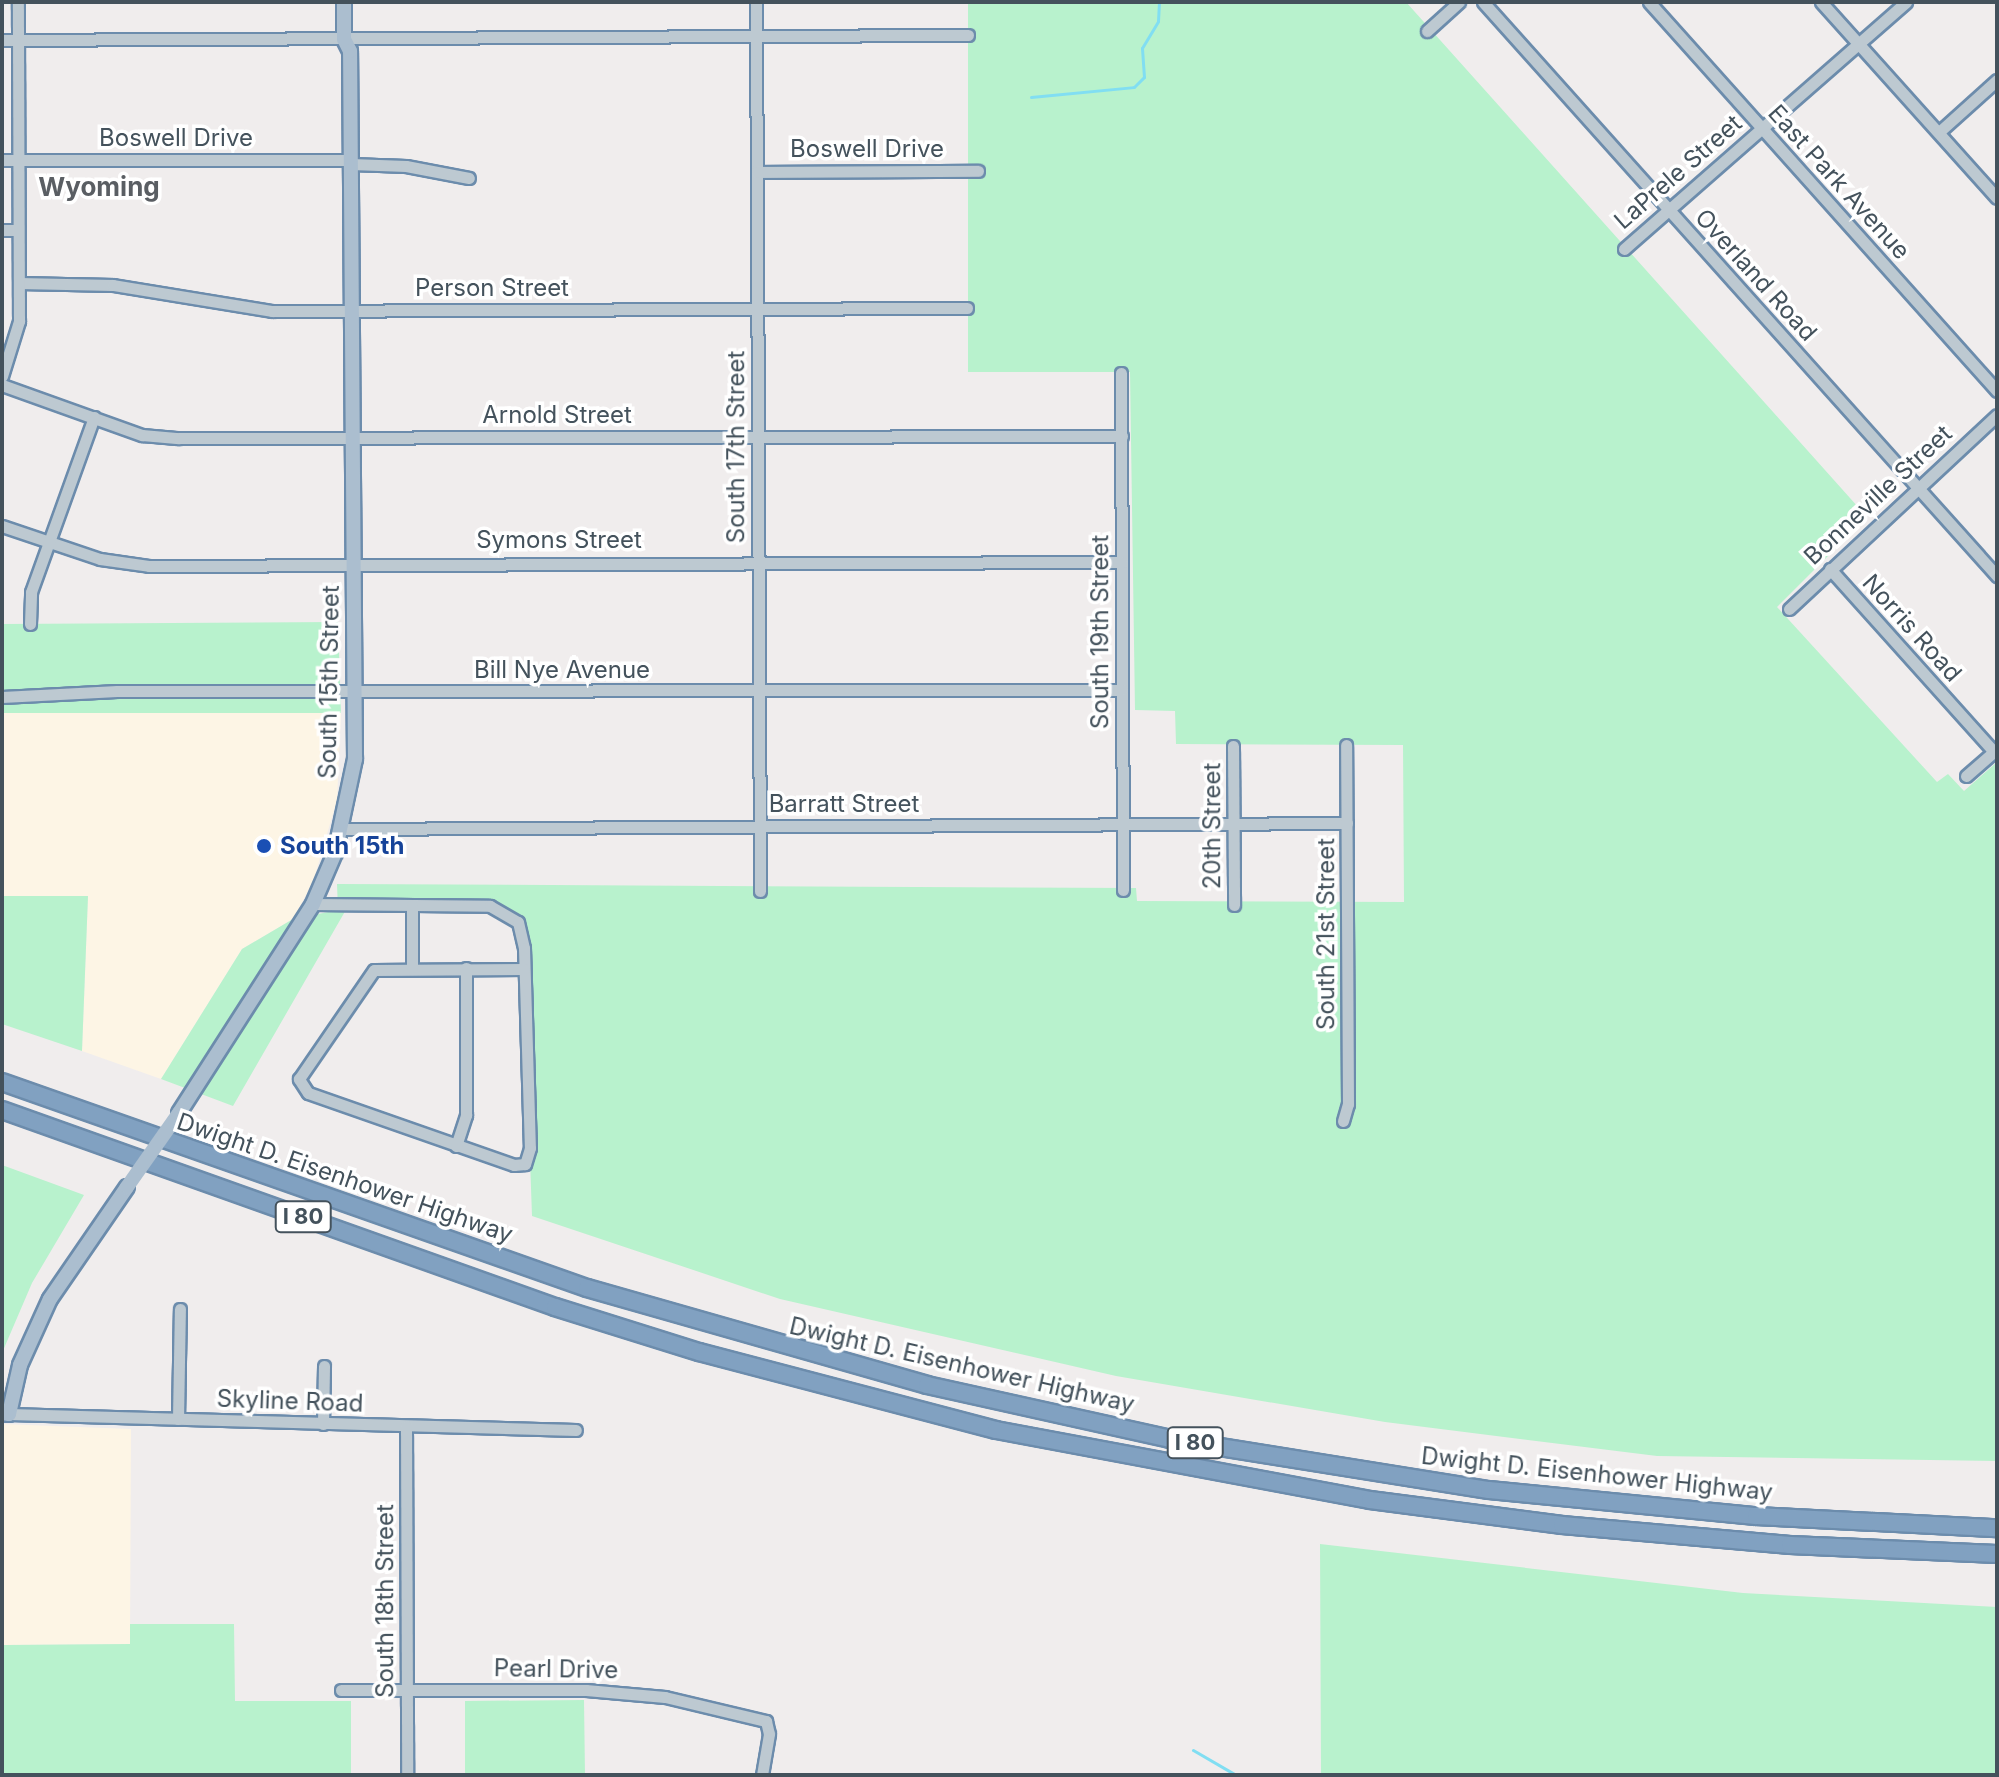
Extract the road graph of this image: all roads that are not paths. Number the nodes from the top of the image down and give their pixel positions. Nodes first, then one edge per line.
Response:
1 (18, 2) edge
2 (344, 2) edge
3 (756, 2) edge
4 (1459, 2) edge
5 (1483, 2) edge
6 (1649, 2) edge
7 (1821, 2) edge
8 (1906, 2) edge
9 (1427, 31) dead end
10 (968, 35) dead end
11 (756, 36) junction
12 (344, 39) junction
13 (2, 40) edge
14 (18, 40) junction
15 (1857, 42) junction
16 (1997, 80) edge
17 (1762, 129) junction
18 (1939, 132) junction
19 (2, 160) edge
20 (18, 160) junction
21 (351, 162) junction
22 (978, 171) dead end
23 (757, 172) junction
24 (469, 178) dead end
25 (1997, 198) edge
26 (1669, 211) junction
27 (2, 230) edge
28 (18, 230) junction
29 (1624, 249) dead end
30 (19, 283) junction
31 (967, 308) dead end
32 (352, 310) junction
33 (758, 311) junction
34 (1121, 373) dead end
35 (2, 376) edge
36 (2, 385) edge
37 (1997, 391) edge
38 (1997, 415) edge
39 (94, 417) junction
40 (1122, 436) junction
41 (758, 437) junction
42 (353, 438) junction
43 (1917, 487) junction
44 (2, 526) edge
45 (49, 543) junction
46 (759, 562) junction
47 (1122, 562) junction
48 (353, 563) junction
49 (1830, 569) junction
50 (1997, 576) edge
51 (1789, 609) dead end
52 (30, 624) dead end
53 (1122, 690) junction
54 (759, 691) junction
55 (354, 692) junction
56 (2, 697) edge
57 (1346, 745) dead end
58 (1233, 746) dead end
59 (1995, 751) edge
60 (1966, 776) dead end
61 (1347, 823) junction
62 (1123, 824) junction
63 (1234, 824) junction
64 (760, 826) junction
65 (342, 829) junction
66 (1123, 890) dead end
67 (760, 891) dead end
68 (313, 904) junction
69 (412, 905) junction
70 (1234, 905) dead end
71 (412, 967) junction
72 (466, 968) junction
73 (524, 969) junction
74 (2, 1082) edge
75 (2, 1110) edge
76 (1343, 1121) dead end
77 (456, 1146) junction
78 (180, 1309) dead end
79 (324, 1366) dead end
80 (5, 1414) edge
81 (178, 1419) junction
82 (323, 1424) junction
83 (406, 1426) junction
84 (576, 1430) dead end
85 (1997, 1528) edge
86 (1997, 1554) edge
87 (341, 1690) dead end
88 (407, 1690) junction
89 (407, 1775) edge
90 (762, 1775) edge

1 - 14 street
2 - 12 main road, South 15th Street
3 - 11 street, South 17th Street
4 - 9 street
5 - 26 street, Overland Road
6 - 17 street, East Park Avenue
7 - 15 street
8 - 15 street, LaPrele Street
10 - 11 street
11 - 12 street
11 - 23 street, South 17th Street
12 - 14 street
12 - 21 main road, South 15th Street
13 - 14 street
14 - 20 street
15 - 17 street, LaPrele Street
15 - 18 street
16 - 18 street
17 - 26 street, LaPrele Street
17 - 37 street, East Park Avenue
18 - 25 street
19 - 20 street, Boswell Drive
20 - 21 street, Boswell Drive
20 - 28 street
21 - 24 street, Boswell Drive
21 - 32 main road, South 15th Street
22 - 23 street, Boswell Drive
23 - 33 street, South 17th Street
26 - 29 street, LaPrele Street
26 - 43 street, Overland Road
27 - 28 street
28 - 30 street
30 - 32 street, Person Street
30 - 35 street
31 - 33 street, Person Street
32 - 33 street, Person Street
32 - 42 main road, South 15th Street
33 - 41 street, South 17th Street
34 - 40 street, South 19th Street
36 - 39 street, Arnold Street
38 - 43 street, Bonneville Street
39 - 42 street, Arnold Street
39 - 45 street
40 - 41 street, Arnold Street
40 - 47 street, South 19th Street
41 - 42 street, Arnold Street
41 - 46 street, South 17th Street
42 - 48 main road, South 15th Street
43 - 49 street, Bonneville Street
43 - 50 street, Overland Road
44 - 45 street, Symons Street
45 - 48 street, Symons Street
45 - 52 street
46 - 47 street, Symons Street
46 - 48 street, Symons Street
46 - 54 street, South 17th Street
47 - 53 street, South 19th Street
48 - 55 main road, South 15th Street
49 - 51 street, Bonneville Street
49 - 59 street, Norris Road
53 - 54 street, Bill Nye Avenue
53 - 62 street, South 19th Street
54 - 55 street, Bill Nye Avenue
54 - 64 street, South 17th Street
55 - 56 street, Bill Nye Avenue
55 - 65 main road, South 15th Street
57 - 61 street, South 21st Street
58 - 63 street, 20th Street
59 - 60 street
61 - 63 street, Barratt Street
61 - 76 street, South 21st Street
62 - 63 street, Barratt Street
62 - 64 street, Barratt Street
62 - 66 street, South 19th Street
63 - 70 street, 20th Street
64 - 65 street, Barratt Street
64 - 67 street, South 17th Street
65 - 68 main road, South 15th Street
68 - 69 street
68 - 80 main road, South 15th Street, bridge
69 - 71 street
69 - 73 street
71 - 72 street
71 - 77 street
72 - 73 street
72 - 77 street
73 - 77 street
74 - 85 highway, Dwight D. Eisenhower Highway / I 80
75 - 86 highway, Dwight D. Eisenhower Highway / I 80
78 - 81 street
79 - 82 street
80 - 81 street, Skyline Road
81 - 82 street, Skyline Road
82 - 83 street, Skyline Road
83 - 84 street, Skyline Road
83 - 88 street, South 18th Street
87 - 88 street, Pearl Drive
88 - 89 street, South 18th Street
88 - 90 street, Pearl Drive

